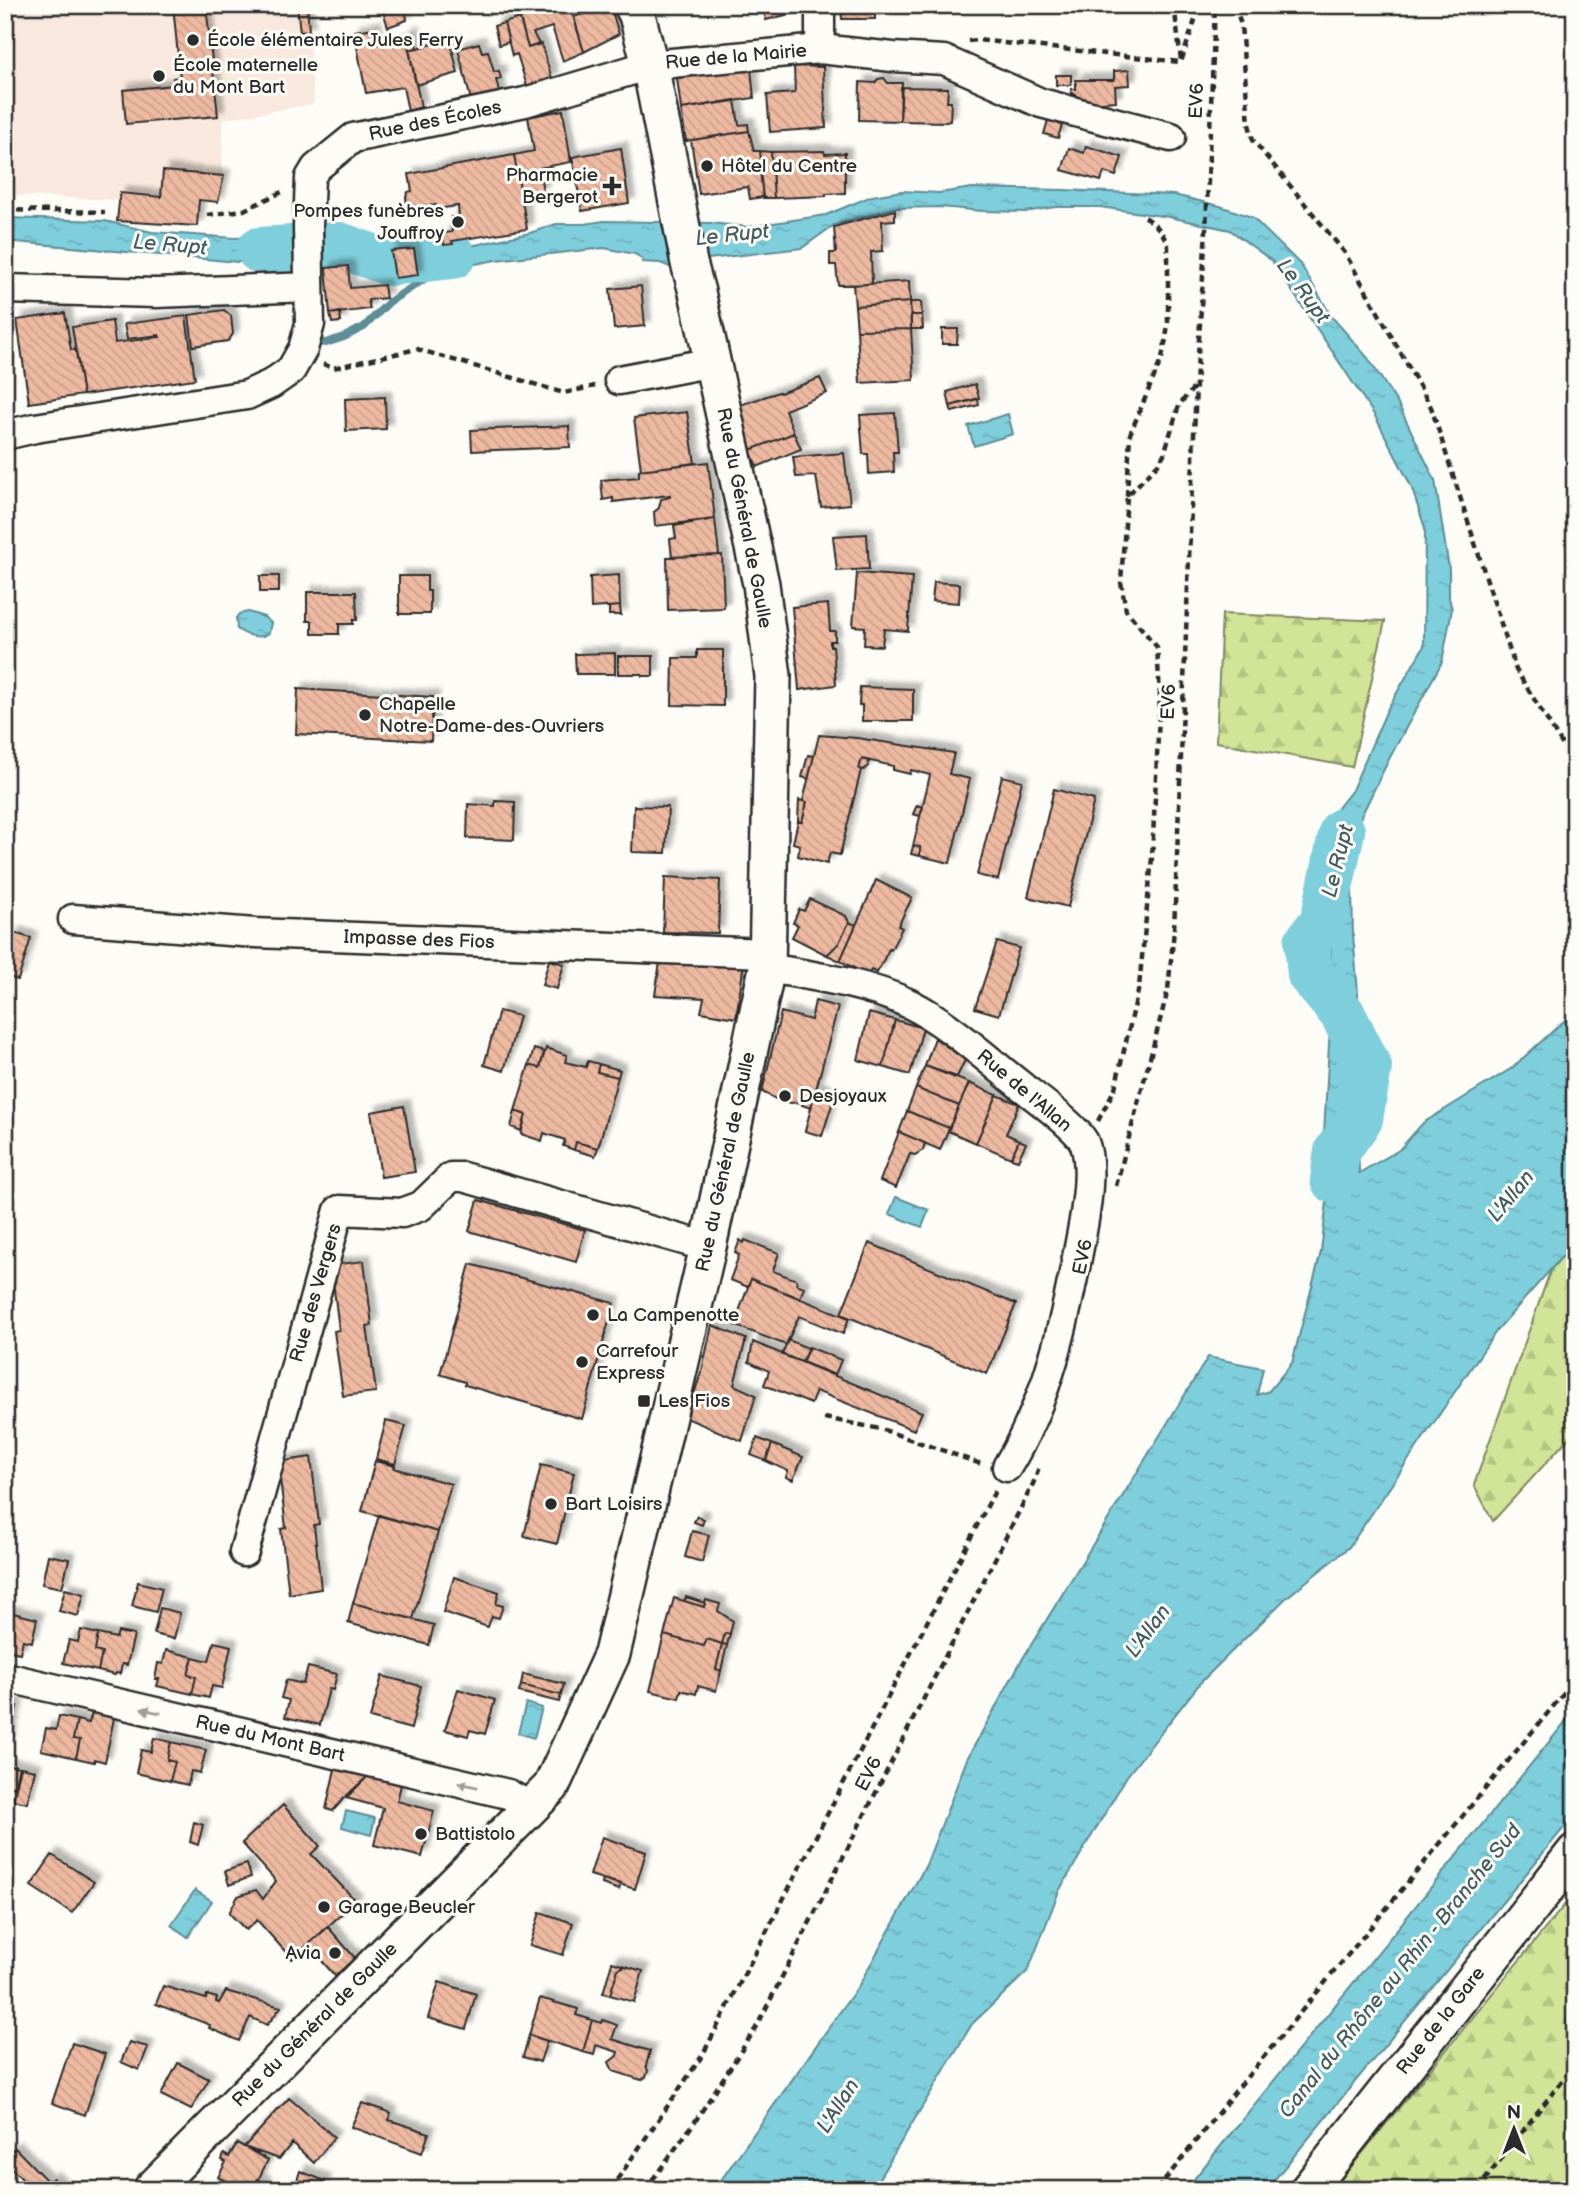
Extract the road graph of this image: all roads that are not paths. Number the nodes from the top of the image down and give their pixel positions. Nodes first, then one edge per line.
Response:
1 (632, 5) edge
2 (820, 5) edge
3 (820, 49) junction
4 (650, 65) junction
5 (1171, 137) dead end
6 (309, 276) junction
7 (5, 289) edge
8 (713, 362) junction
9 (620, 380) road end
10 (5, 435) edge
11 (73, 919) dead end
12 (766, 960) junction
13 (708, 1247) junction
14 (1007, 1467) road end
15 (244, 1552) dead end
16 (5, 1677) edge
17 (532, 1807) junction
18 (1575, 1852) edge
19 (151, 2190) edge
20 (1308, 2190) edge

1 - 4 main road, Rue du Général de Gaulle
2 - 3 street, Rue de la Mairie
3 - 4 street, Rue de la Mairie
3 - 5 street
4 - 6 street, Rue des Écoles
4 - 8 main road, Rue du Général de Gaulle
6 - 7 street
6 - 10 street
8 - 9 street
8 - 12 main road, Rue du Général de Gaulle
11 - 12 street, Impasse des Fios
12 - 13 main road, Rue du Général de Gaulle
12 - 14 street, Rue de l'Allan
13 - 15 street, Rue des Vergers
13 - 17 main road, Rue du Général de Gaulle
17 -> 16 street, Rue du Mont Bart
17 - 19 main road, Rue du Général de Gaulle
18 - 20 main road, Rue de la Gare

